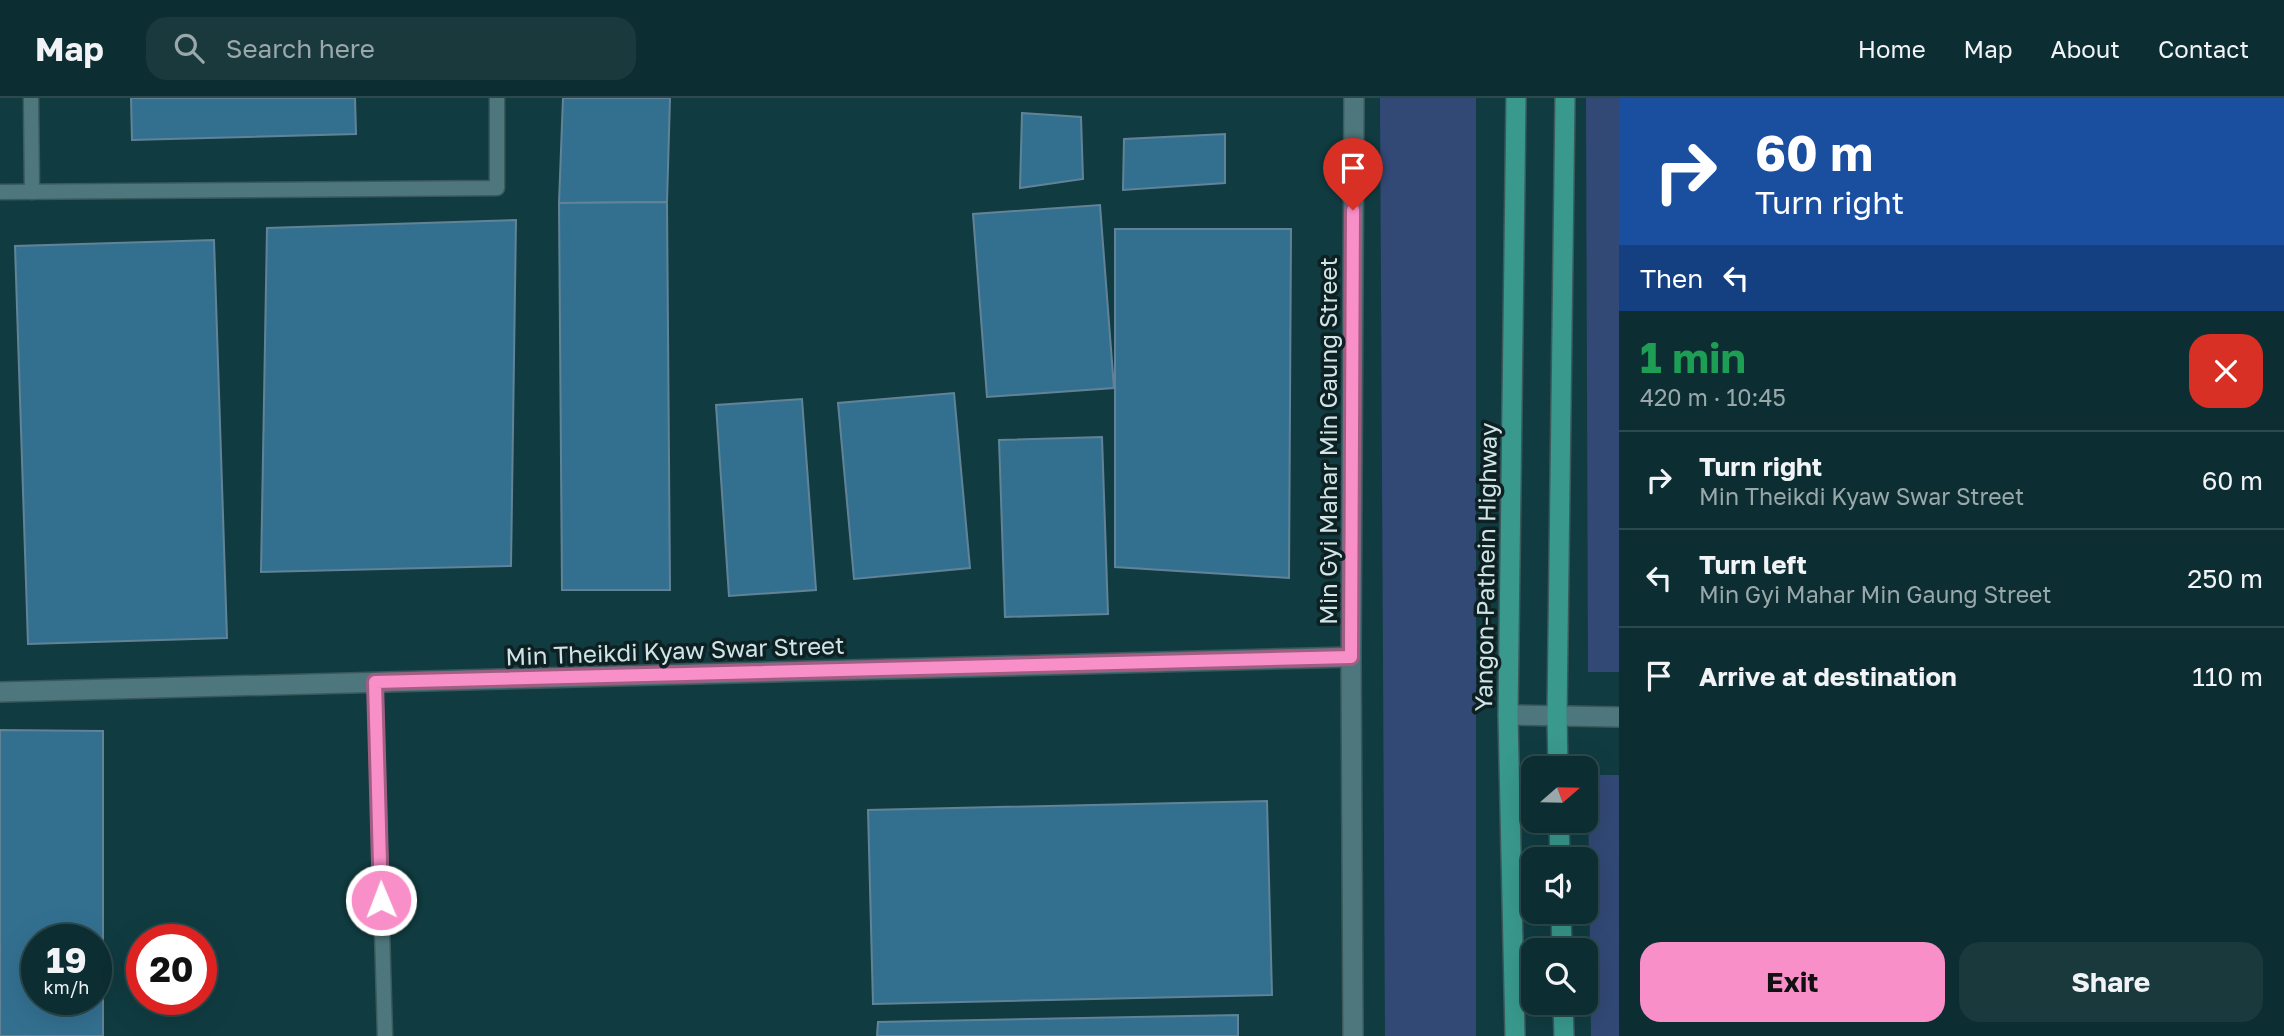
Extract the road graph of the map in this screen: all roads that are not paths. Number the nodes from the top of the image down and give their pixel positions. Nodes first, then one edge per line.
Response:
1 (31, 98) edge
2 (497, 98) edge
3 (1354, 98) edge
4 (1516, 98) edge
5 (1565, 98) edge
6 (0, 192) edge
7 (32, 192) junction
8 (1351, 657) junction
9 (375, 682) junction
10 (0, 692) edge
11 (1508, 715) junction
12 (1557, 716) junction
13 (1619, 717) edge
14 (1558, 756) edge
15 (1563, 1015) edge
16 (385, 1036) edge
17 (1353, 1036) edge
18 (1515, 1036) edge
19 (1564, 1036) edge

1 - 7 lane
2 - 7 lane
3 - 8 street, Min Gyi Mahar Min Gaung Street
4 - 11 main road, Yangon-Pathein Highway
5 - 12 main road
6 - 7 lane
8 - 9 street, Min Theikdi Kyaw Swar Street
8 - 17 street, Min Gyi Mahar Min Gaung Street
9 - 10 street, Min Theikdi Kyaw Swar Street
9 - 16 lane
11 - 12 street
11 - 18 main road, Yangon-Pathein Highway
12 - 13 street
12 - 14 main road
15 - 19 main road

